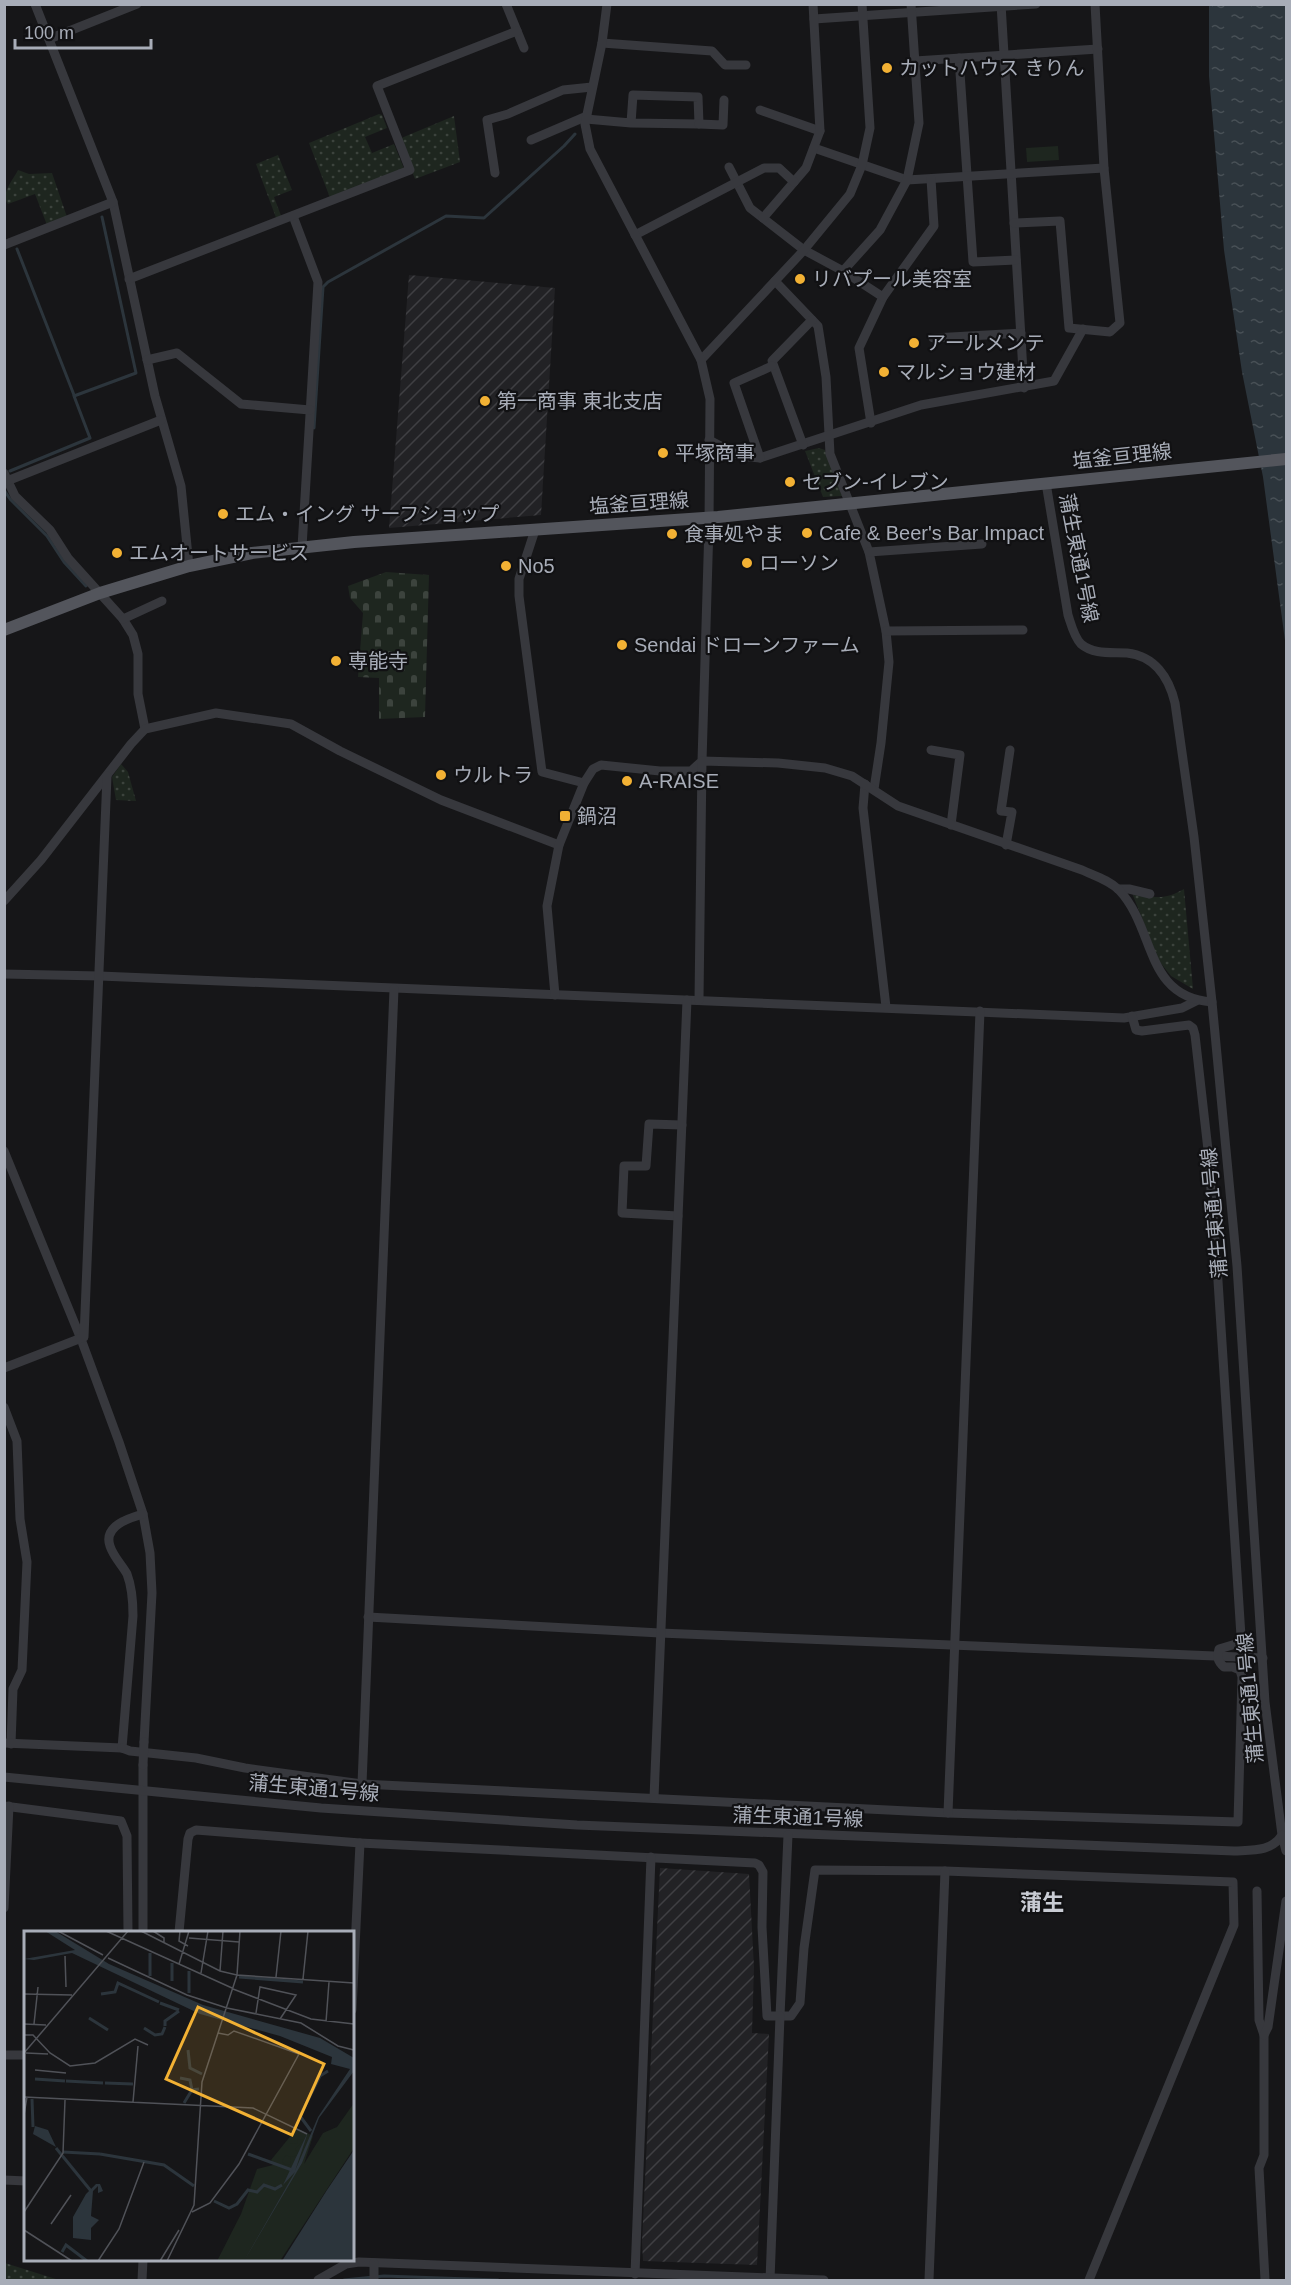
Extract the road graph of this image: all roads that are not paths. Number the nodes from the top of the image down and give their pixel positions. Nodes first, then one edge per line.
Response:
1 (35, 4) edge
2 (137, 4) edge
3 (506, 4) edge
4 (607, 4) edge
5 (813, 4) edge
6 (862, 4) edge
7 (1036, 4) edge
8 (1095, 4) edge
9 (1001, 6) edge
10 (956, 7) edge
11 (911, 9) edge
12 (863, 16) junction
13 (814, 19) junction
14 (517, 31) junction
15 (49, 39) junction
16 (602, 43) junction
17 (524, 48) dead end
18 (1098, 49) junction
19 (1004, 55) junction
20 (959, 58) junction
21 (915, 61) junction
22 (746, 65) dead end
23 (592, 87) junction
24 (724, 100) dead end
25 (760, 110) dead end
26 (586, 117) junction
27 (631, 123) junction
28 (699, 124) junction
29 (820, 131) junction
30 (531, 140) dead end
31 (814, 148) junction
32 (862, 165) junction
33 (729, 167) dead end
34 (1104, 168) junction
35 (495, 173) dead end
36 (1011, 174) junction
37 (967, 176) junction
38 (931, 178) junction
39 (907, 180) junction
40 (737, 181) junction
41 (794, 182) junction
42 (113, 202) junction
43 (293, 216) junction
44 (763, 218) junction
45 (1014, 224) junction
46 (635, 235) junction
47 (4, 245) edge
48 (804, 250) junction
49 (1016, 260) junction
50 (843, 271) junction
51 (129, 279) junction
52 (775, 281) junction
53 (883, 297) junction
54 (812, 320) junction
55 (1083, 329) junction
56 (1021, 333) junction
57 (933, 338) dead end
58 (147, 360) junction
59 (701, 360) junction
60 (772, 366) junction
61 (1024, 388) junction
62 (310, 410) junction
63 (161, 420) junction
64 (871, 423) junction
65 (830, 436) junction
66 (709, 440) junction
67 (803, 445) junction
68 (760, 458) junction
69 (1287, 459) edge
70 (6, 477) edge
71 (1046, 483) junction
72 (849, 504) junction
73 (709, 518) junction
74 (535, 530) junction
75 (982, 544) dead end
76 (302, 547) junction
77 (869, 552) junction
78 (189, 566) junction
79 (100, 593) junction
80 (162, 601) dead end
81 (123, 619) junction
82 (4, 630) edge
83 (1023, 630) dead end
84 (886, 631) junction
85 (146, 729) junction
86 (931, 750) dead end
87 (1010, 750) dead end
88 (702, 761) junction
89 (107, 776) junction
90 (584, 783) junction
91 (870, 787) junction
92 (951, 825) junction
93 (558, 845) junction
94 (1006, 845) junction
95 (1118, 889) junction
96 (1150, 894) dead end
97 (4, 902) edge
98 (4, 974) edge
99 (100, 976) junction
100 (394, 989) junction
101 (555, 995) junction
102 (687, 1000) junction
103 (699, 1000) junction
104 (1196, 1001) junction
105 (1212, 1002) junction
106 (886, 1007) junction
107 (980, 1011) junction
108 (1132, 1016) junction
109 (682, 1125) junction
110 (4, 1151) edge
111 (678, 1216) junction
112 (81, 1339) junction
113 (4, 1368) edge
114 (4, 1407) edge
115 (142, 1514) junction
116 (368, 1617) junction
117 (660, 1633) junction
118 (955, 1644) junction
119 (1217, 1656) junction
120 (1263, 1658) junction
121 (8, 1743) edge
122 (122, 1748) junction
123 (4, 1777) edge
124 (362, 1784) junction
125 (143, 1790) junction
126 (654, 1798) junction
127 (7, 1806) edge
128 (948, 1813) junction
129 (788, 1834) junction
130 (1282, 1835) junction
131 (360, 1843) junction
132 (1287, 1851) edge
133 (651, 1857) junction
134 (945, 1871) junction
135 (1257, 1891) dead end
136 (1287, 1901) edge
137 (4, 1908) edge
138 (128, 1931) edge
139 (143, 1931) edge
140 (179, 1931) edge
141 (354, 1948) edge
142 (780, 2016) junction
143 (1264, 2035) junction
144 (5, 2055) edge
145 (24, 2055) edge
146 (4, 2180) edge
147 (24, 2181) edge
148 (143, 2261) edge
149 (343, 2262) edge
150 (374, 2271) edge
151 (635, 2274) junction
152 (142, 2280) edge
153 (318, 2280) edge
154 (770, 2280) edge
155 (824, 2280) edge
156 (929, 2280) edge
157 (1089, 2280) edge
158 (1265, 2280) edge

1 - 15 street
2 - 15 street
3 - 14 street
4 - 16 street
5 - 13 street
6 - 12 street
7 - 9 street
8 - 18 street
9 - 10 street
9 - 19 street
10 - 11 street
11 - 12 street
11 - 21 street
12 - 13 street
12 - 32 street
13 - 29 street
14 - 17 street
14 - 43 street
15 - 42 street
16 - 22 street
16 - 23 street
18 - 19 street
18 - 34 street
19 - 20 street
19 - 36 street
20 - 21 street
20 - 37 street
21 - 39 street
23 - 26 street
23 - 35 street
24 - 28 street
25 - 29 street
26 - 27 street
26 - 30 street
26 - 46 street
27 - 28 street
27 - 28 street
29 - 31 street
31 - 32 street
31 - 41 street
32 - 39 street
32 - 48 street
33 - 40 street
34 - 36 street
34 - 55 street
36 - 37 street
36 - 45 street
37 - 38 street
37 - 49 street
38 - 39 street
38 - 53 street
39 - 50 street
40 - 41 street
40 - 44 street
40 - 46 street
41 - 44 street
42 - 47 street
42 - 51 street
43 - 51 street
43 - 62 street
44 - 48 street
45 - 49 street
45 - 55 street
46 - 59 street
48 - 50 street
48 - 52 street
49 - 56 street
50 - 53 street
51 - 58 street
52 - 54 street
52 - 59 street
53 - 64 street
54 - 60 street
54 - 65 street
55 - 61 street
56 - 57 street
56 - 61 street
58 - 62 street
58 - 63 street
59 - 66 street
60 - 67 street
60 - 68 street
61 - 64 street
62 - 76 street
63 - 70 street
63 - 78 street
64 - 65 street
65 - 67 street
65 - 72 street
66 - 68 street
66 - 73 street
67 - 68 street
69 - 71 main road, 塩釜亘理線
70 - 79 street
71 - 72 main road, 塩釜亘理線
71 - 105 street, 蒲生東通1号線
72 - 73 main road, 塩釜亘理線
72 - 77 street
73 - 74 main road, 塩釜亘理線
73 - 88 street
74 - 76 main road, 塩釜亘理線
74 - 90 street
75 - 77 street
76 - 78 main road, 塩釜亘理線
77 - 84 street
78 - 79 main road, 塩釜亘理線
79 - 81 street
79 - 82 main road, 塩釜亘理線
80 - 81 street
81 - 85 street
83 - 84 street
84 - 91 street
85 - 89 street
85 - 93 street
86 - 92 street
87 - 94 street
88 - 90 street
88 - 91 street
88 - 103 street
89 - 97 street
89 - 99 street
90 - 93 street
91 - 92 street
91 - 106 street
92 - 94 street
93 - 101 street
94 - 95 street
95 - 96 street
95 - 104 street
98 - 99 street
99 - 100 street
99 - 112 street
100 - 101 street
100 - 116 street
101 - 102 street
102 - 103 street
102 - 109 street
103 - 106 street
104 - 105 street
104 - 108 street
105 - 120 street, 蒲生東通1号線
106 - 107 street
107 - 108 street
107 - 118 street
108 - 119 street
109 - 111 street
109 - 111 street
110 - 112 street
111 - 117 street
112 - 113 street
112 - 115 street
114 - 121 street
115 - 122 street
115 - 125 street, bridge
116 - 117 street
116 - 124 street
117 - 118 street
117 - 126 street
118 - 119 street
118 - 128 street
119 - 120 street
119 - 128 street
120 - 130 street, 蒲生東通1号線
121 - 122 street
122 - 124 street
123 - 125 street, 蒲生東通1号線
124 - 126 street
125 - 129 street, 蒲生東通1号線
125 - 139 street
126 - 128 street
127 - 137 street
127 - 138 street
129 - 130 street, 蒲生東通1号線
129 - 142 street
130 - 132 street
131 - 133 street
131 - 140 street
131 - 141 street
133 - 142 street
133 - 151 street
134 - 142 street
134 - 156 street
134 - 157 street
135 - 143 street
136 - 143 street
142 - 154 street
143 - 158 street
144 - 145 street
146 - 147 street
148 - 152 street
149 - 150 street
149 - 153 street
150 - 151 street
151 - 154 street
154 - 155 street

